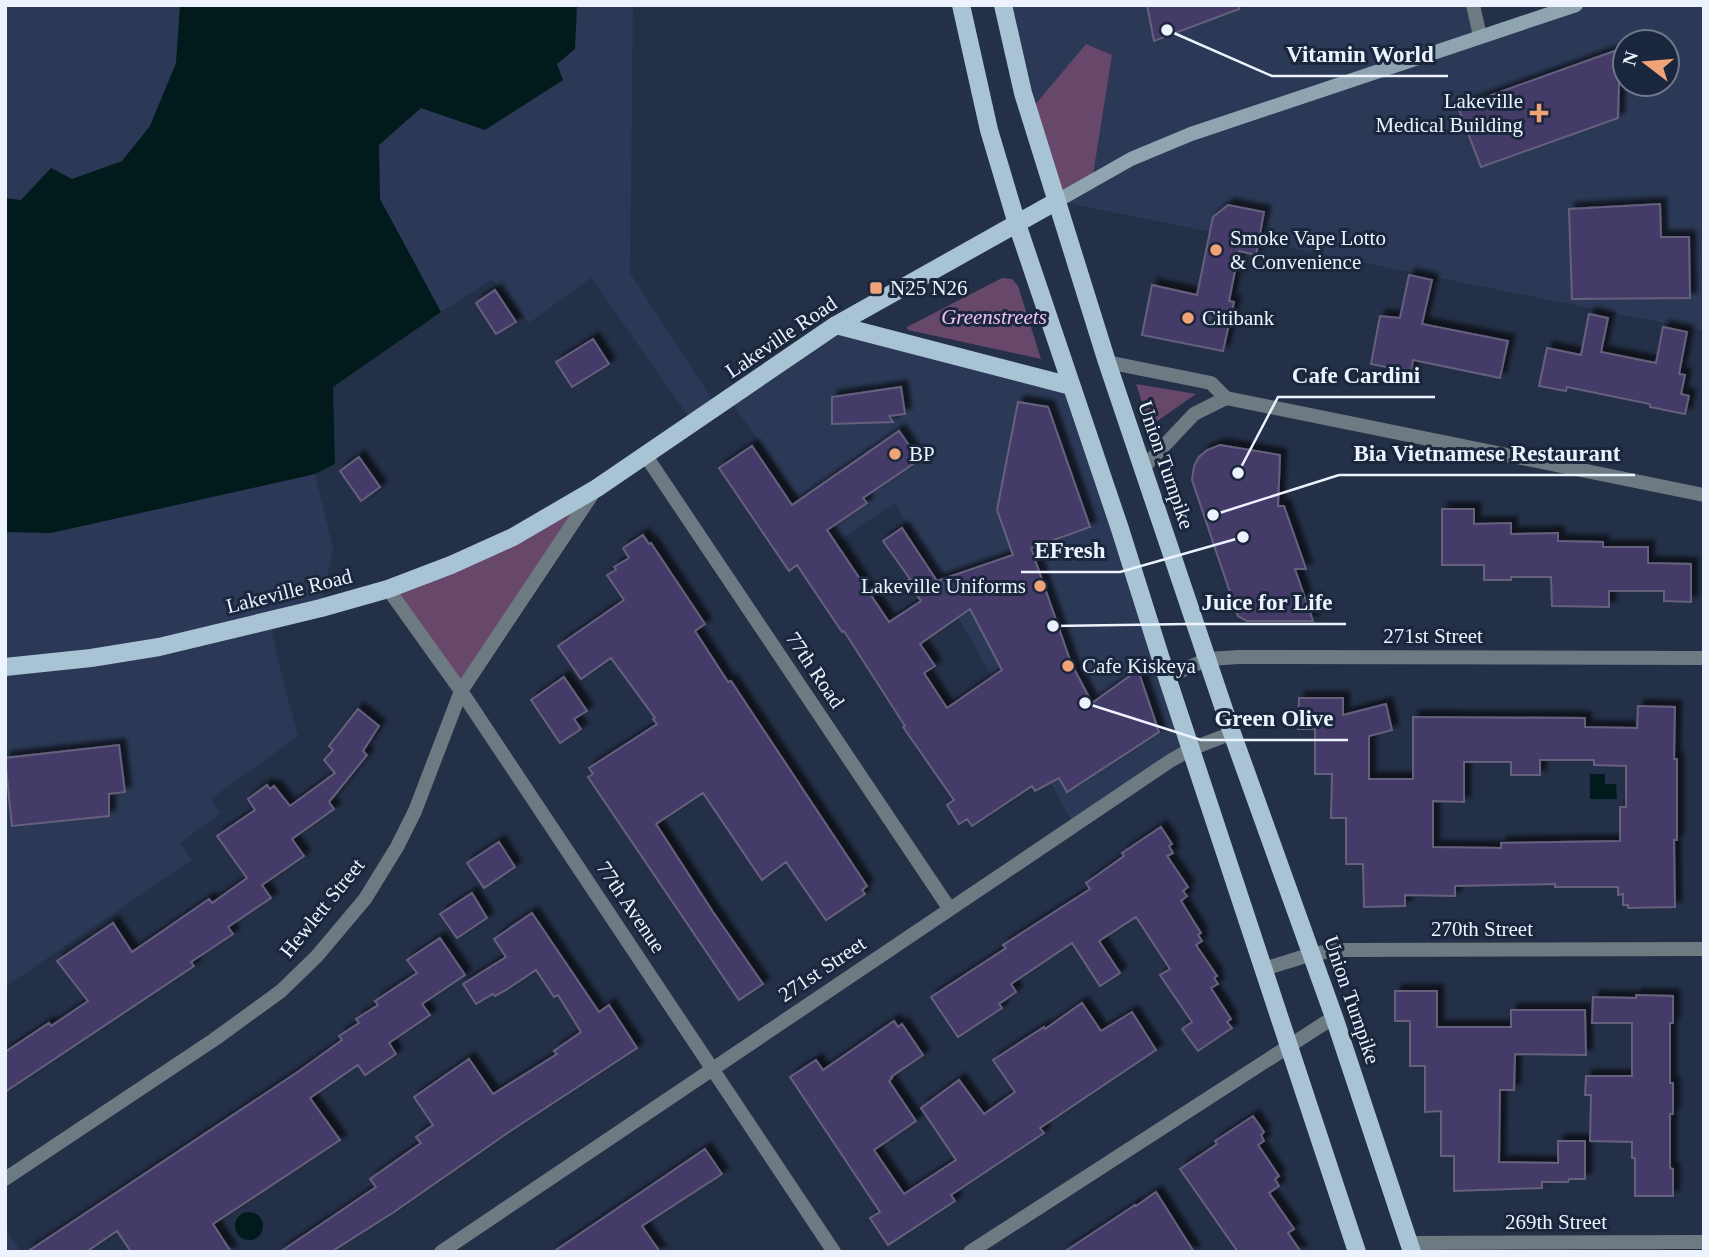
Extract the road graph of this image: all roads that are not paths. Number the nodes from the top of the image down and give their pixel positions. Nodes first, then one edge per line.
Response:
1 (961, 5) edge
2 (1003, 5) edge
3 (1473, 5) edge
4 (1576, 5) edge
5 (1480, 36) junction
6 (1057, 201) junction
7 (1017, 224) junction
8 (836, 325) junction
9 (1107, 362) junction
10 (1071, 386) junction
11 (1226, 398) junction
12 (646, 456) junction
13 (1144, 467) junction
14 (597, 488) junction
15 (1704, 495) edge
16 (388, 589) junction
17 (1704, 658) edge
18 (1208, 660) junction
19 (5, 667) edge
20 (1167, 677) junction
21 (461, 691) junction
22 (1233, 733) junction
23 (1191, 749) junction
24 (949, 908) junction
25 (1704, 949) edge
26 (1312, 954) junction
27 (1264, 969) junction
28 (1334, 1017) junction
29 (1289, 1045) junction
30 (713, 1069) junction
31 (5, 1179) edge
32 (1704, 1242) edge
33 (1411, 1247) edge
34 (440, 1252) edge
35 (834, 1252) edge
36 (970, 1252) edge
37 (1357, 1252) edge

1 - 7 main road
2 - 6 main road, Union Turnpike
3 - 5 street
4 - 5 main road, Lakeville Road
5 - 6 main road, Lakeville Road
6 - 7 main road, Lakeville Road
6 - 9 main road, Union Turnpike
7 - 8 main road, Lakeville Road
7 - 10 main road
8 - 10 main road
8 - 12 main road, Lakeville Road
9 - 11 street
9 - 13 main road, Union Turnpike
10 - 20 main road
11 - 13 street
11 - 15 street
12 - 14 main road, Lakeville Road
12 - 24 street, 77th Road
13 - 18 main road, Union Turnpike
14 - 16 main road, Lakeville Road
14 - 21 street, Hewlett Street
16 - 19 main road, Lakeville Road
16 - 21 street, 77th Avenue
17 - 18 street, 271st Street
18 - 20 street, 271st Street
18 - 22 main road, Union Turnpike
20 - 23 main road
21 - 30 street, 77th Avenue
21 - 31 street, Hewlett Street
22 - 23 street, 271st Street
22 - 26 main road, Union Turnpike
23 - 24 street, 271st Street
23 - 27 main road
24 - 30 street, 271st Street
25 - 26 street, 270th Street
26 - 27 street, 270th Street
26 - 28 main road, Union Turnpike
27 - 29 main road
28 - 29 street
28 - 33 main road, Union Turnpike
29 - 36 street
29 - 37 main road
30 - 34 street, 271st Street
30 - 35 street, 77th Avenue
32 - 33 street, 269th Street

